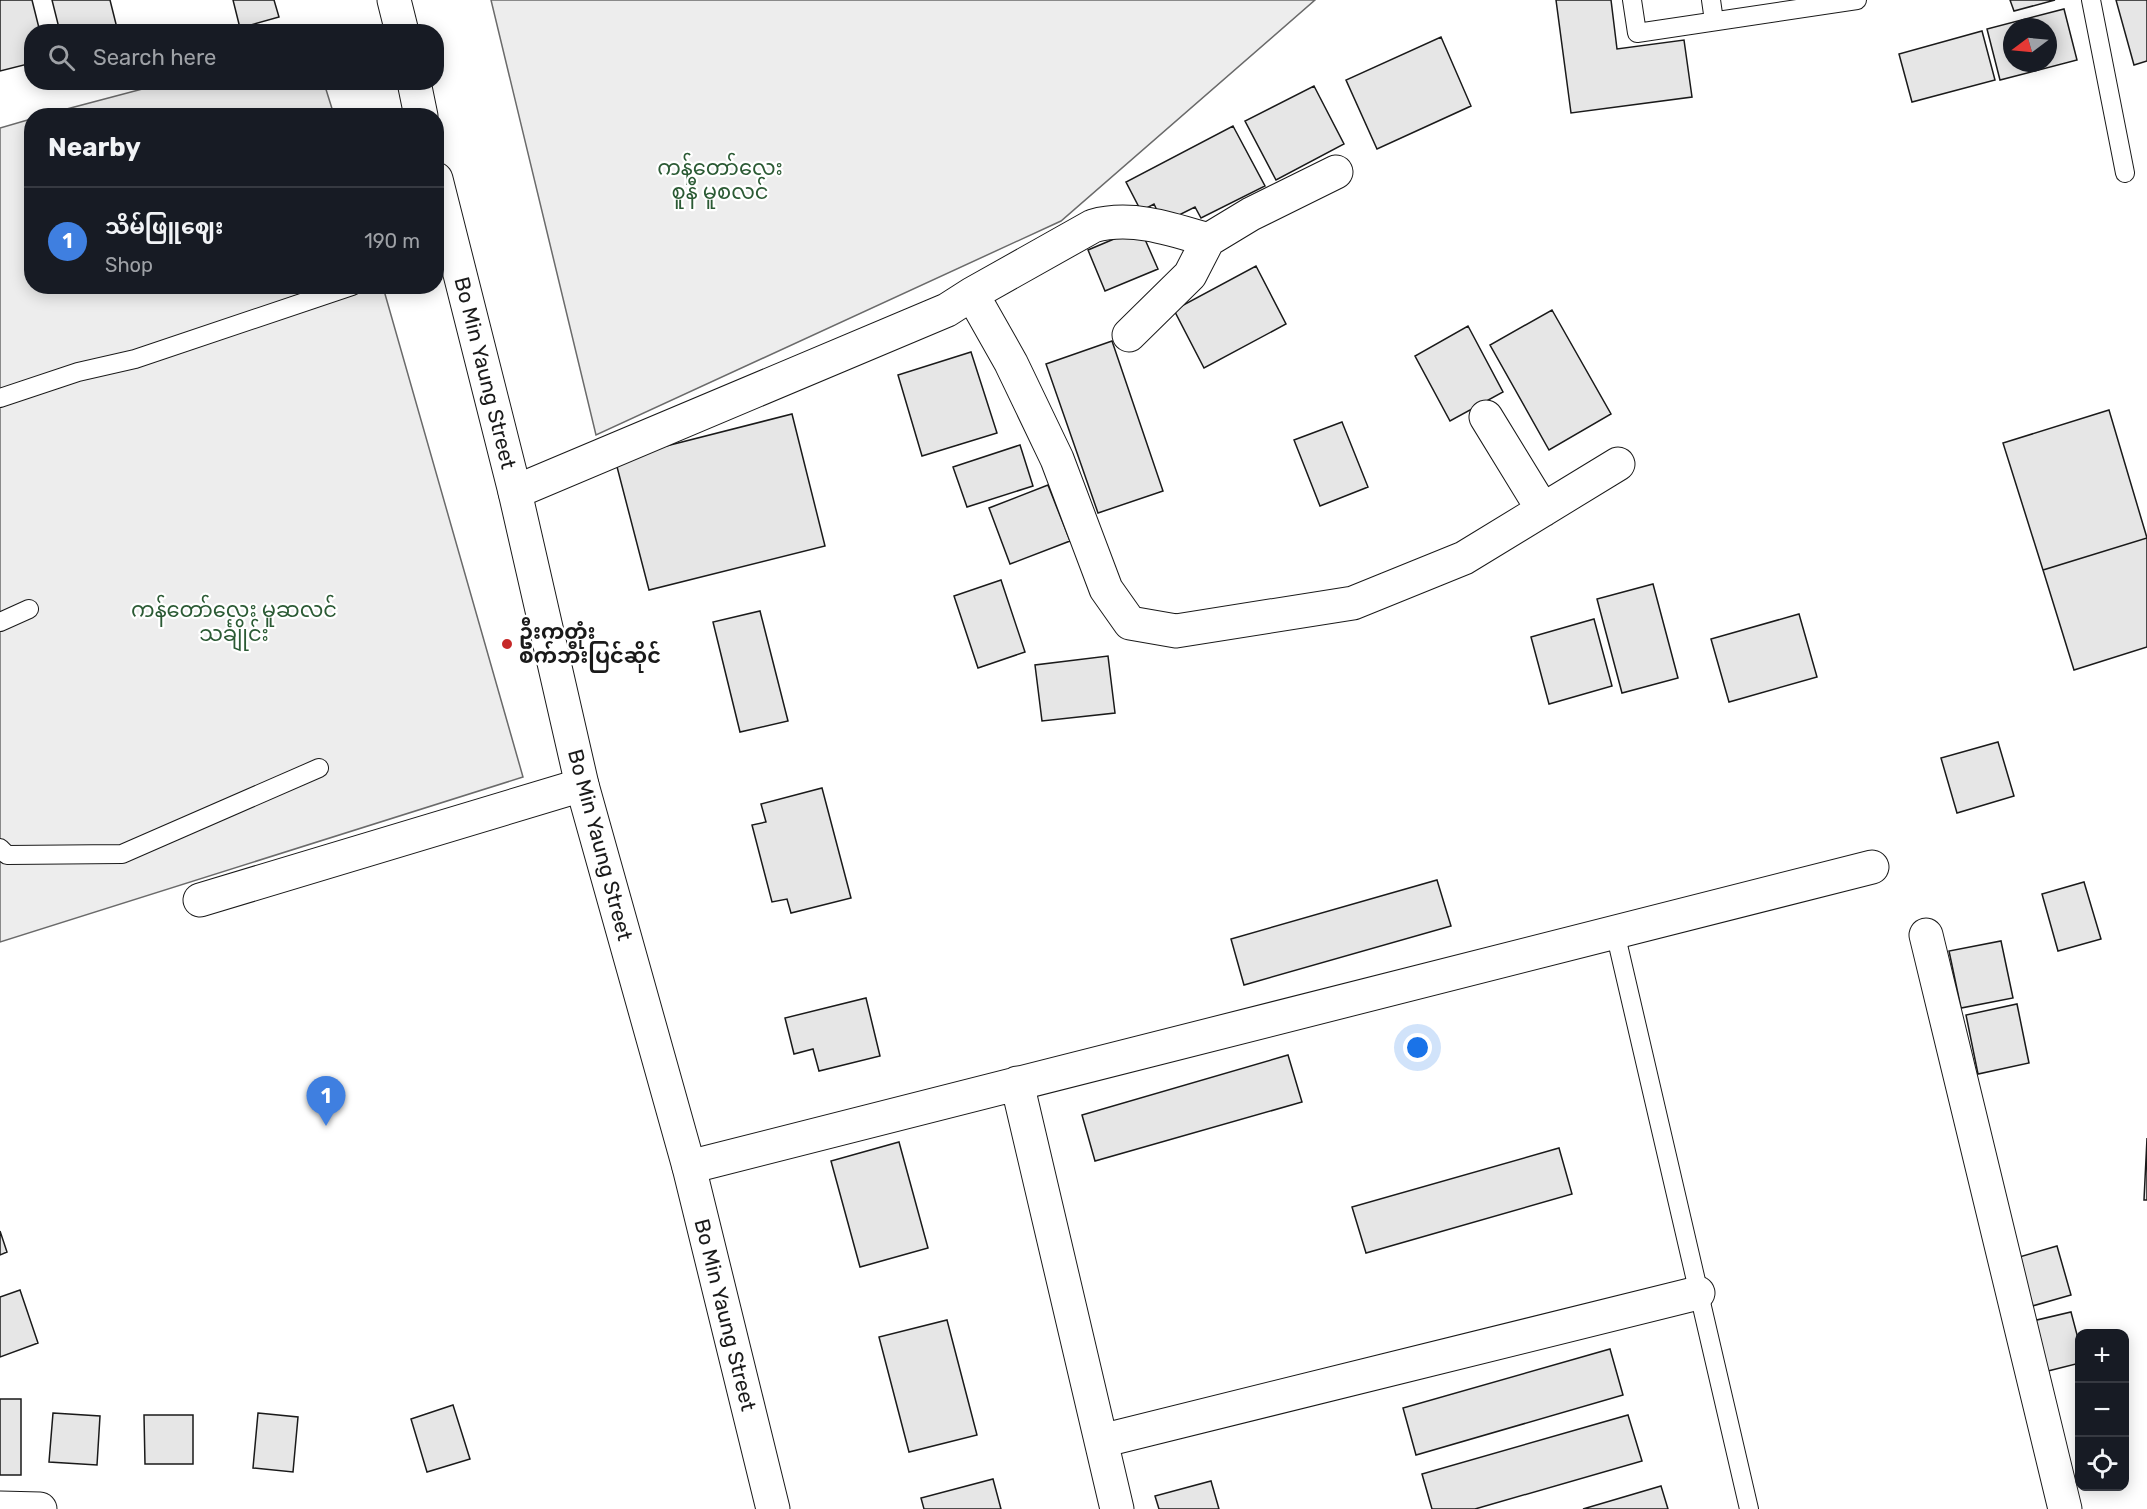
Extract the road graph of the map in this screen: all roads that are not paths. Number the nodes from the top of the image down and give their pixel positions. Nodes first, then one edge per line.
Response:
1 (394, 0) edge
2 (1632, 0) edge
3 (1711, 0) edge
4 (1857, 0) edge
5 (2091, 0) edge
6 (1714, 21) junction
7 (400, 24) edge
8 (416, 90) edge
9 (419, 108) edge
10 (1336, 172) dead end
11 (2125, 173) dead end
12 (1208, 240) junction
13 (445, 253) edge
14 (328, 294) edge
15 (972, 294) junction
16 (1129, 335) dead end
17 (0, 398) edge
18 (1486, 417) dead end
19 (1618, 464) dead end
20 (515, 492) junction
21 (1542, 510) junction
22 (29, 609) dead end
23 (0, 622) edge
24 (319, 768) dead end
25 (582, 785) junction
26 (0, 848) edge
27 (1872, 867) dead end
28 (200, 900) dead end
29 (1615, 932) junction
30 (1926, 935) dead end
31 (1017, 1083) junction
32 (689, 1167) junction
33 (1698, 1293) junction
34 (1101, 1441) junction
35 (0, 1509) edge
36 (40, 1509) edge
37 (773, 1509) edge
38 (1117, 1509) edge
39 (1749, 1509) edge
40 (2065, 1509) edge

1 - 7 street
2 - 6 lane
3 - 6 lane
4 - 6 lane
5 - 11 lane
8 - 9 street
10 - 12 street
12 - 15 street
12 - 16 street
13 - 20 street, Bo Min Yaung Street
14 - 17 lane
15 - 20 street
15 - 21 street
18 - 21 street
19 - 21 street
20 - 25 street, Bo Min Yaung Street
22 - 23 lane
24 - 26 lane
25 - 28 street
25 - 32 street, Bo Min Yaung Street
27 - 29 street
29 - 31 street
29 - 33 lane
30 - 40 street
31 - 32 street
31 - 34 street
32 - 37 street, Bo Min Yaung Street
33 - 34 street
33 - 39 lane
34 - 38 street
35 - 36 street

